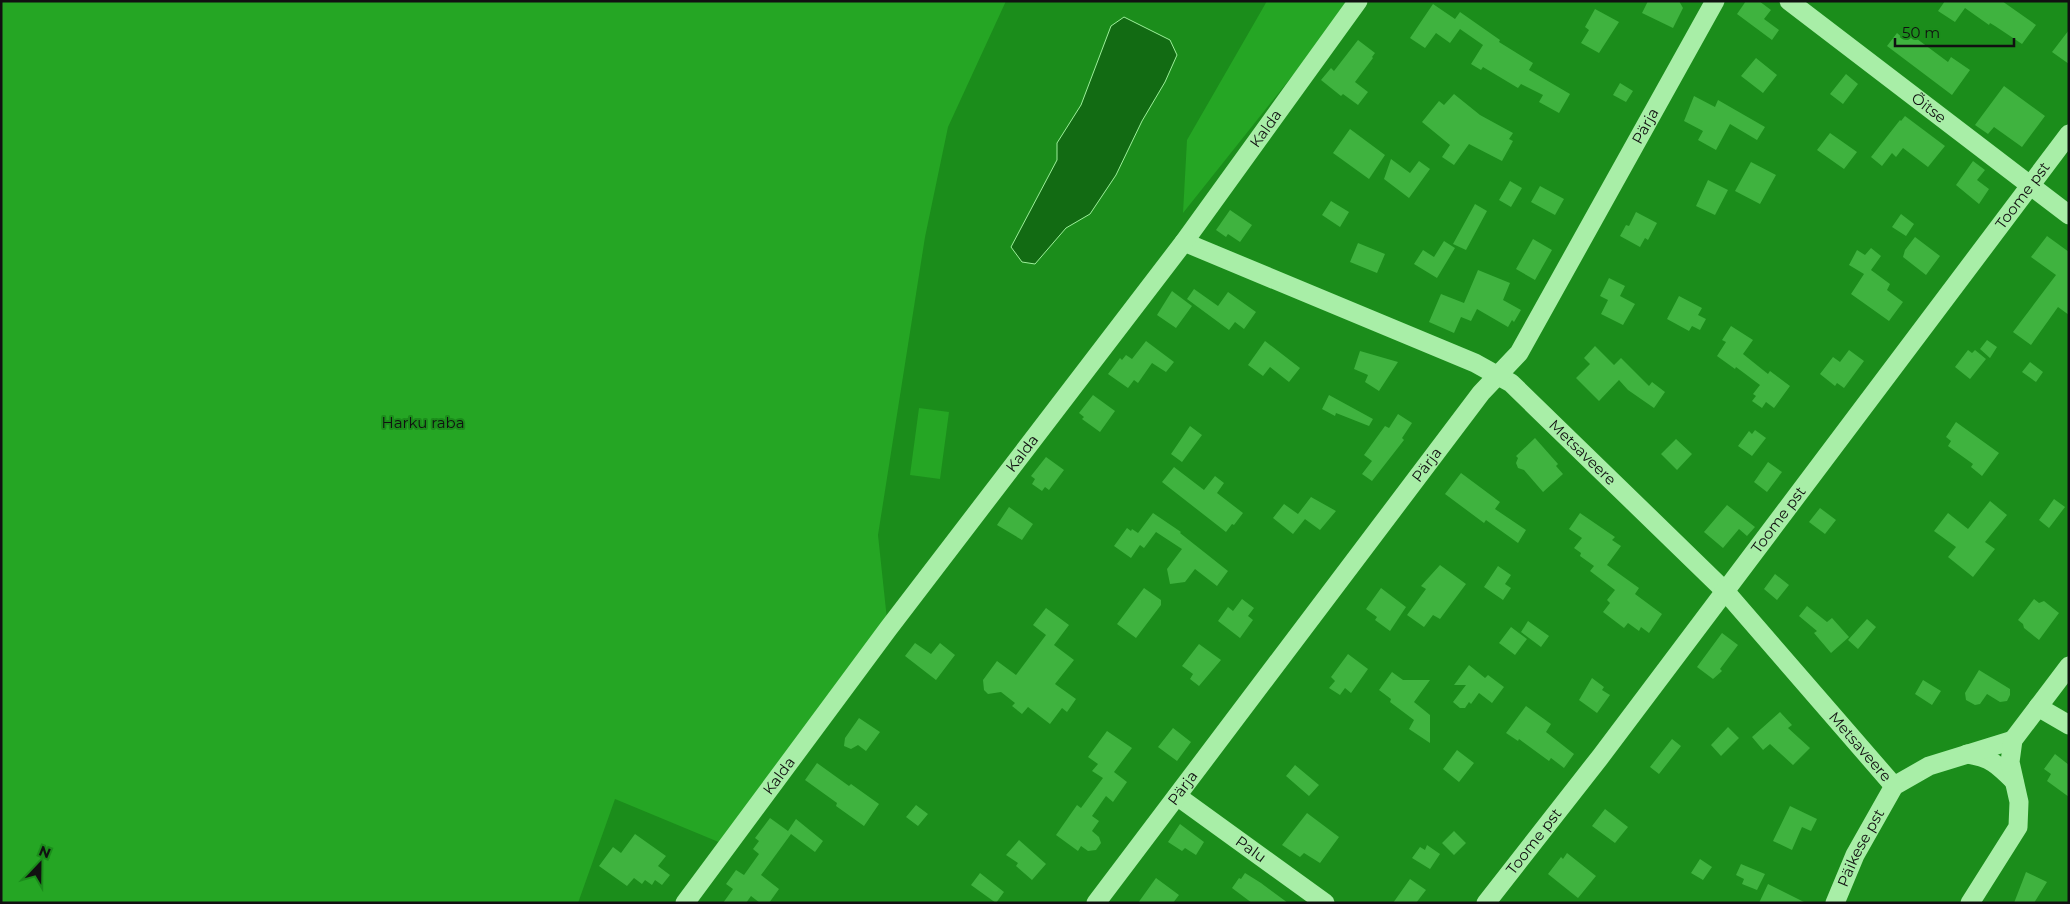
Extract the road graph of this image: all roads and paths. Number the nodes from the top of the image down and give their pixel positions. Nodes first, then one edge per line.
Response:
1 (1358, 1) edge
2 (1715, 1) edge
3 (1789, 1) edge
4 (2069, 134) edge
5 (2031, 185) junction
6 (2069, 214) edge
7 (1184, 242) junction
8 (1498, 376) junction
9 (1726, 591) junction
10 (2069, 666) edge
11 (2038, 706) junction
12 (2069, 725) edge
13 (2013, 740) junction
14 (1967, 754) junction
15 (2014, 781) junction
16 (1894, 786) junction
17 (1177, 796) junction
18 (686, 903) edge
19 (1096, 903) edge
20 (1325, 903) edge
21 (1486, 903) edge
22 (1835, 903) edge
23 (1970, 903) edge

1 - 7 street, Kalda
2 - 8 street, Pärja
3 - 5 street, Õitse
4 - 5 street, Toome pst
5 - 6 street, Õitse
5 - 9 street, Toome pst
7 - 8 street, Metsaveere
7 - 18 street, Kalda
8 - 9 street, Metsaveere
8 - 17 street, Pärja
9 - 16 street, Metsaveere
9 - 21 street, Toome pst
10 - 11 street
11 - 12 street
11 - 13 street
13 - 14 street
13 - 15 street
14 - 15 street
14 - 16 street
15 - 23 street
16 - 22 street, Päikese pst
17 - 19 street, Pärja
17 - 20 street, Palu

